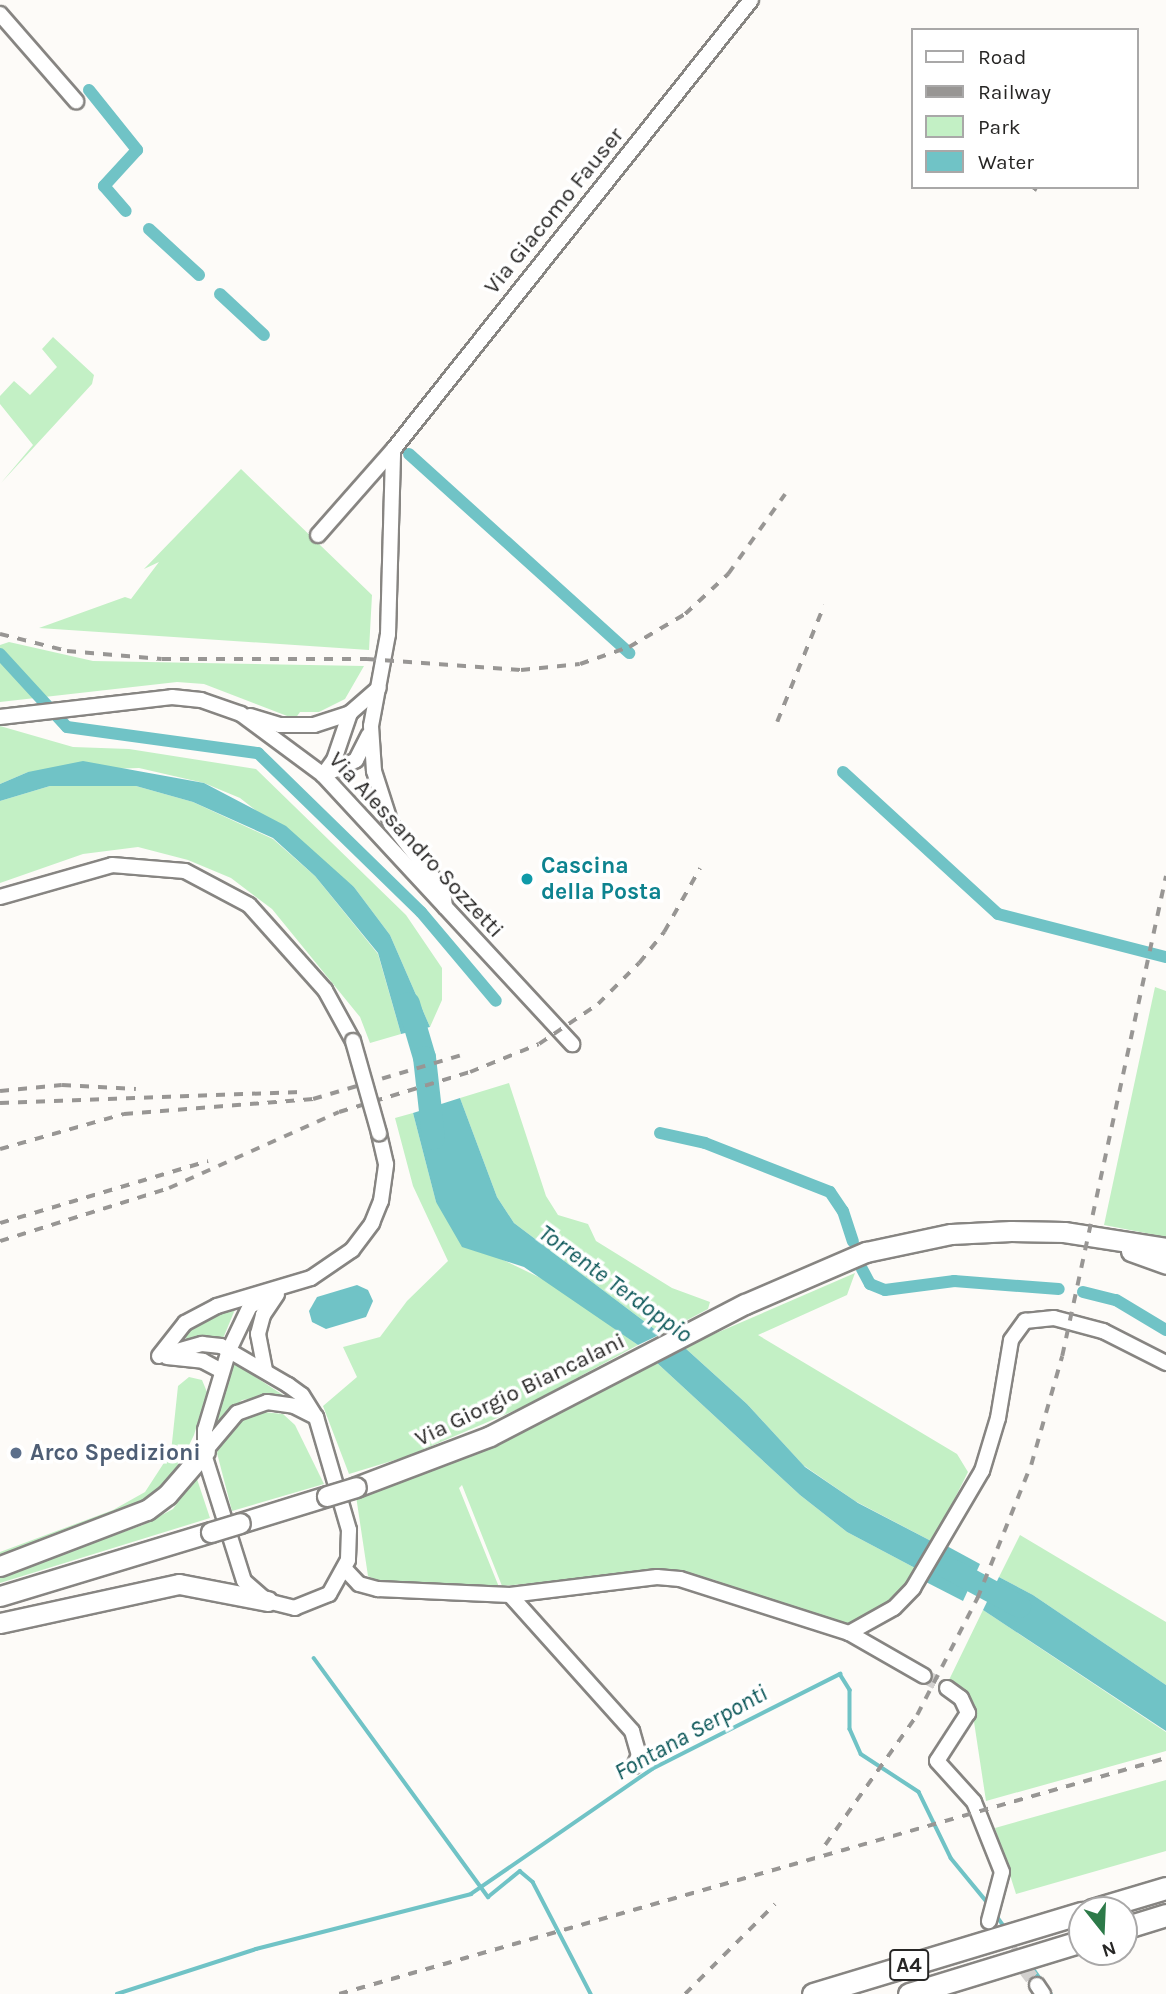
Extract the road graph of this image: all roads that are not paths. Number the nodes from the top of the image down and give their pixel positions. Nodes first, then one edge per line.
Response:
1 (751, 0) edge
2 (0, 14) edge
3 (76, 102) dead end
4 (393, 450) junction
5 (317, 535) dead end
6 (379, 688) junction
7 (350, 713) junction
8 (241, 714) junction
9 (0, 717) edge
10 (370, 733) junction
11 (323, 775) junction
12 (0, 897) edge
13 (445, 907) junction
14 (572, 1044) dead end
15 (1097, 1238) junction
16 (1166, 1248) edge
17 (1166, 1264) edge
18 (282, 1287) junction
19 (229, 1350) junction
20 (159, 1356) junction
21 (1166, 1363) edge
22 (265, 1370) junction
23 (222, 1371) junction
24 (316, 1417) junction
25 (205, 1451) junction
26 (0, 1566) edge
27 (344, 1568) junction
28 (510, 1595) junction
29 (0, 1596) edge
30 (267, 1601) junction
31 (0, 1623) edge
32 (849, 1633) junction
33 (924, 1676) tunnel mouth
34 (947, 1688) tunnel mouth
35 (634, 1766) dead end
36 (1166, 1888) edge
37 (1138, 1896) edge
38 (990, 1912) dead end
39 (1166, 1915) edge
40 (1068, 1917) edge
41 (1138, 1924) edge
42 (1068, 1945) edge
43 (813, 1994) edge
44 (908, 1994) edge

1 - 4 street, Via Giacomo Fauser
2 - 3 street
4 - 5 street, Via Giacomo Fauser
4 - 6 street
6 - 7 street
6 - 10 street
7 - 8 street
7 - 11 street
8 - 9 street, Via Alessandro Sozzetti
8 - 11 street, Via Alessandro Sozzetti
10 - 11 street
10 - 13 street
11 - 13 street, Via Alessandro Sozzetti
12 - 18 street, bridge
13 - 14 street, Via Alessandro Sozzetti
15 - 16 main road
15 - 17 main road
15 - 29 main road, Via Giorgio Biancalani, bridge
18 - 19 street
18 - 20 street
18 - 22 street
19 - 20 street
19 - 22 street
19 - 23 street
20 - 23 street
21 - 32 street
22 - 24 street
23 - 25 street
24 - 25 street
24 - 27 street
25 - 26 main road
25 - 30 street
27 - 28 street
27 - 30 street
28 - 32 street
28 - 35 street
30 - 31 main road
32 - 33 street
34 - 38 street
36 - 37 highway
39 - 41 highway
40 - 43 highway, A4
42 - 44 highway, A4

